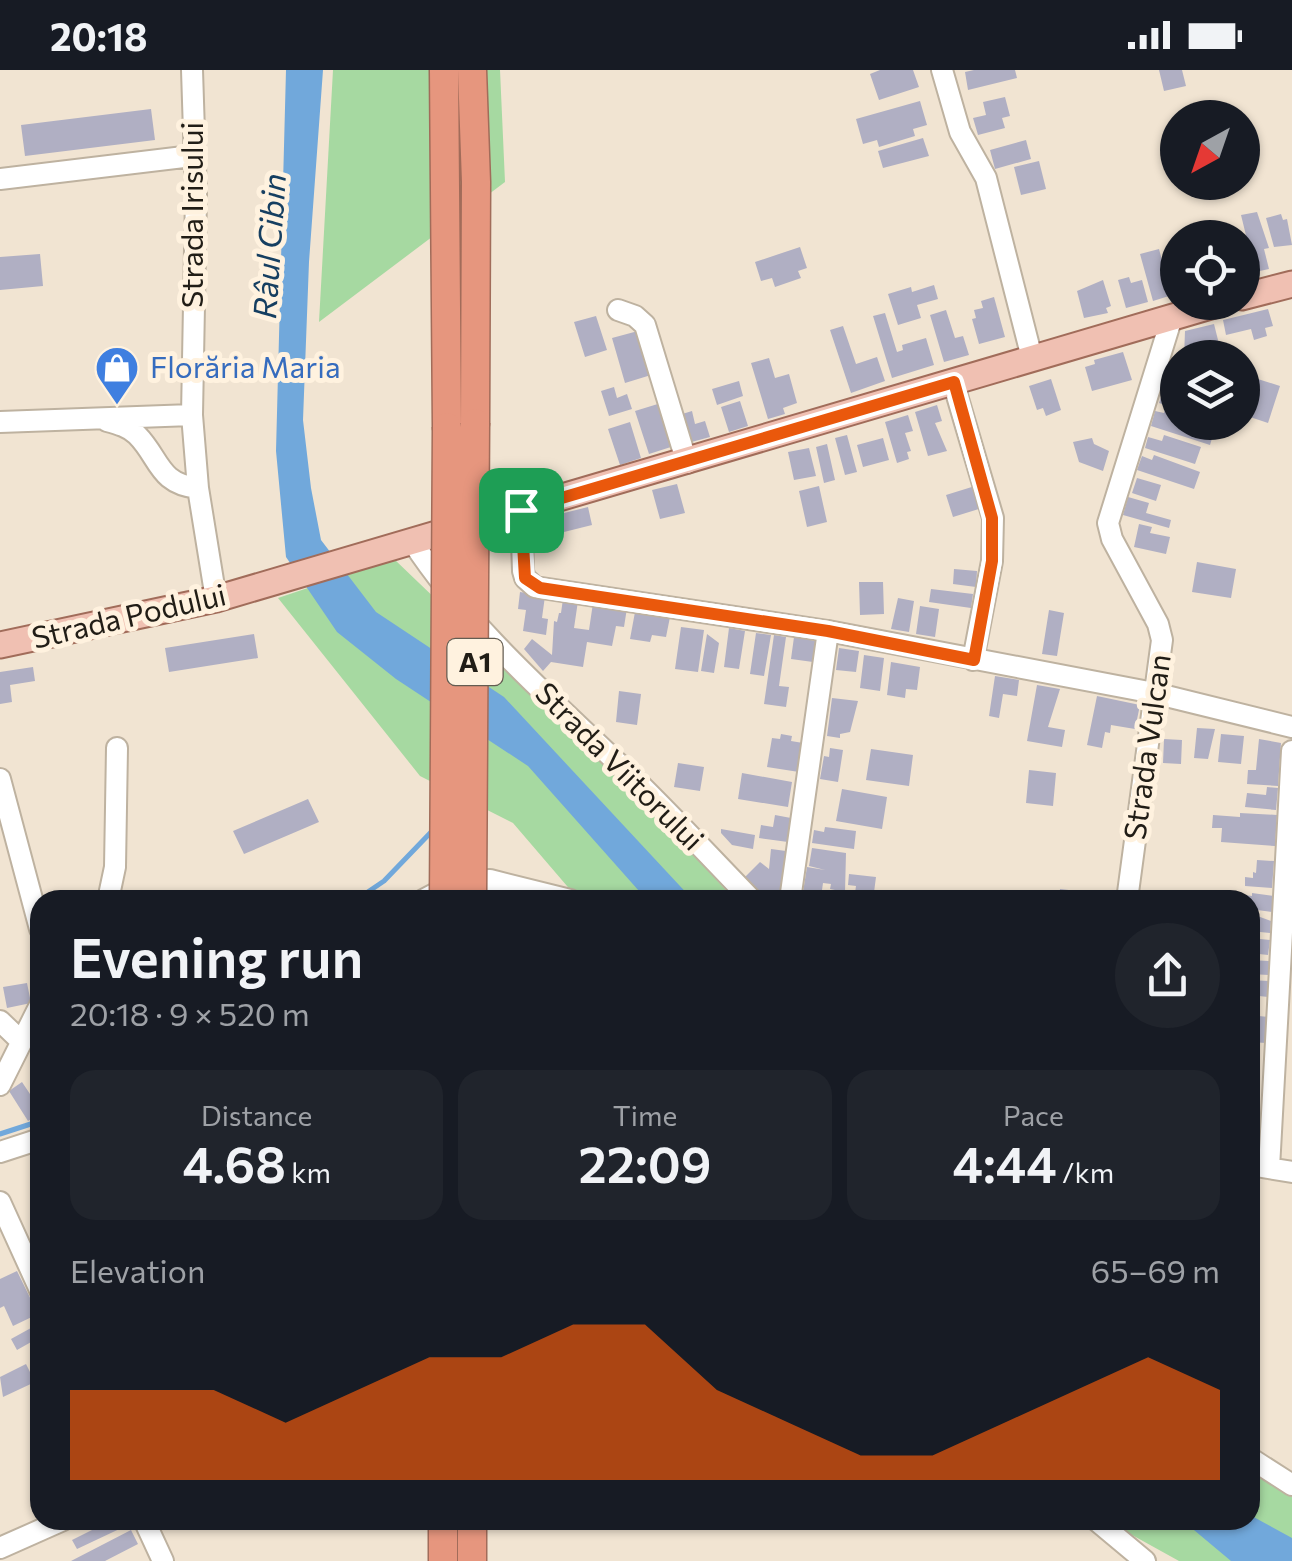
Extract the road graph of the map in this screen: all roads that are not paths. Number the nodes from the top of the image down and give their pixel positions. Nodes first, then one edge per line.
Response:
1 (192, 70) edge
2 (444, 70) edge
3 (472, 70) edge
4 (942, 70) edge
5 (192, 156) junction
6 (0, 179) edge
7 (1292, 284) edge
8 (1260, 293) edge
9 (618, 310) dead end
10 (1162, 320) edge
11 (1171, 320) edge
12 (1032, 358) junction
13 (954, 382) junction
14 (192, 415) junction
15 (102, 419) junction
16 (0, 422) edge
17 (461, 425) junction
18 (687, 463) junction
19 (198, 488) junction
20 (521, 510) junction
21 (402, 544) junction
22 (216, 599) junction
23 (828, 631) junction
24 (0, 645) edge
25 (974, 660) junction
26 (1154, 693) junction
27 (1292, 727) edge
28 (117, 748) dead end
29 (1292, 751) edge
30 (0, 778) edge
31 (110, 890) edge
32 (458, 890) edge
33 (467, 890) edge
34 (530, 890) edge
35 (742, 890) edge
36 (791, 890) edge
37 (1128, 890) edge
38 (30, 891) edge
39 (0, 1021) edge
40 (30, 1024) edge
41 (21, 1041) junction
42 (0, 1086) edge
43 (30, 1142) edge
44 (0, 1152) edge
45 (1260, 1166) edge
46 (1292, 1172) edge
47 (0, 1202) edge
48 (8, 1243) edge
49 (30, 1275) edge
50 (1260, 1464) edge
51 (1292, 1485) edge
52 (41, 1530) edge
53 (149, 1530) edge
54 (443, 1530) edge
55 (472, 1530) edge
56 (1108, 1530) edge
57 (0, 1548) edge
58 (163, 1561) edge
59 (443, 1561) edge
60 (472, 1561) edge
61 (1146, 1561) edge

1 - 5 street, Strada Irisului
2 - 17 highway, A1
3 - 17 highway, A1
4 - 12 street
5 - 6 street
5 - 14 street, Strada Irisului
7 - 8 main road
9 - 18 street
10 - 12 main road, Strada Podului
11 - 26 street, Strada Vulcan
12 - 13 main road, Strada Podului
13 - 18 main road, Strada Podului
13 - 25 street
14 - 15 street
14 - 19 street, Strada Irisului
15 - 16 street
15 - 19 street
17 - 32 highway, A1, bridge
18 - 20 main road, Strada Podului
19 - 22 street, Strada Irisului
20 - 21 main road, Strada Podului
20 - 23 street
21 - 22 main road, Strada Podului
21 - 35 street, Strada Viitorului
22 - 24 main road, Strada Podului
23 - 25 street
23 - 36 street
25 - 26 street
26 - 27 street
26 - 37 street, Strada Vulcan
28 - 31 street
29 - 45 street
30 - 38 street
33 - 34 street
39 - 41 street
40 - 41 street
41 - 42 street
43 - 44 street
45 - 46 street
47 - 48 street
48 - 49 street
50 - 51 street
52 - 57 street
53 - 58 street
54 - 59 highway
55 - 60 highway
56 - 61 street

